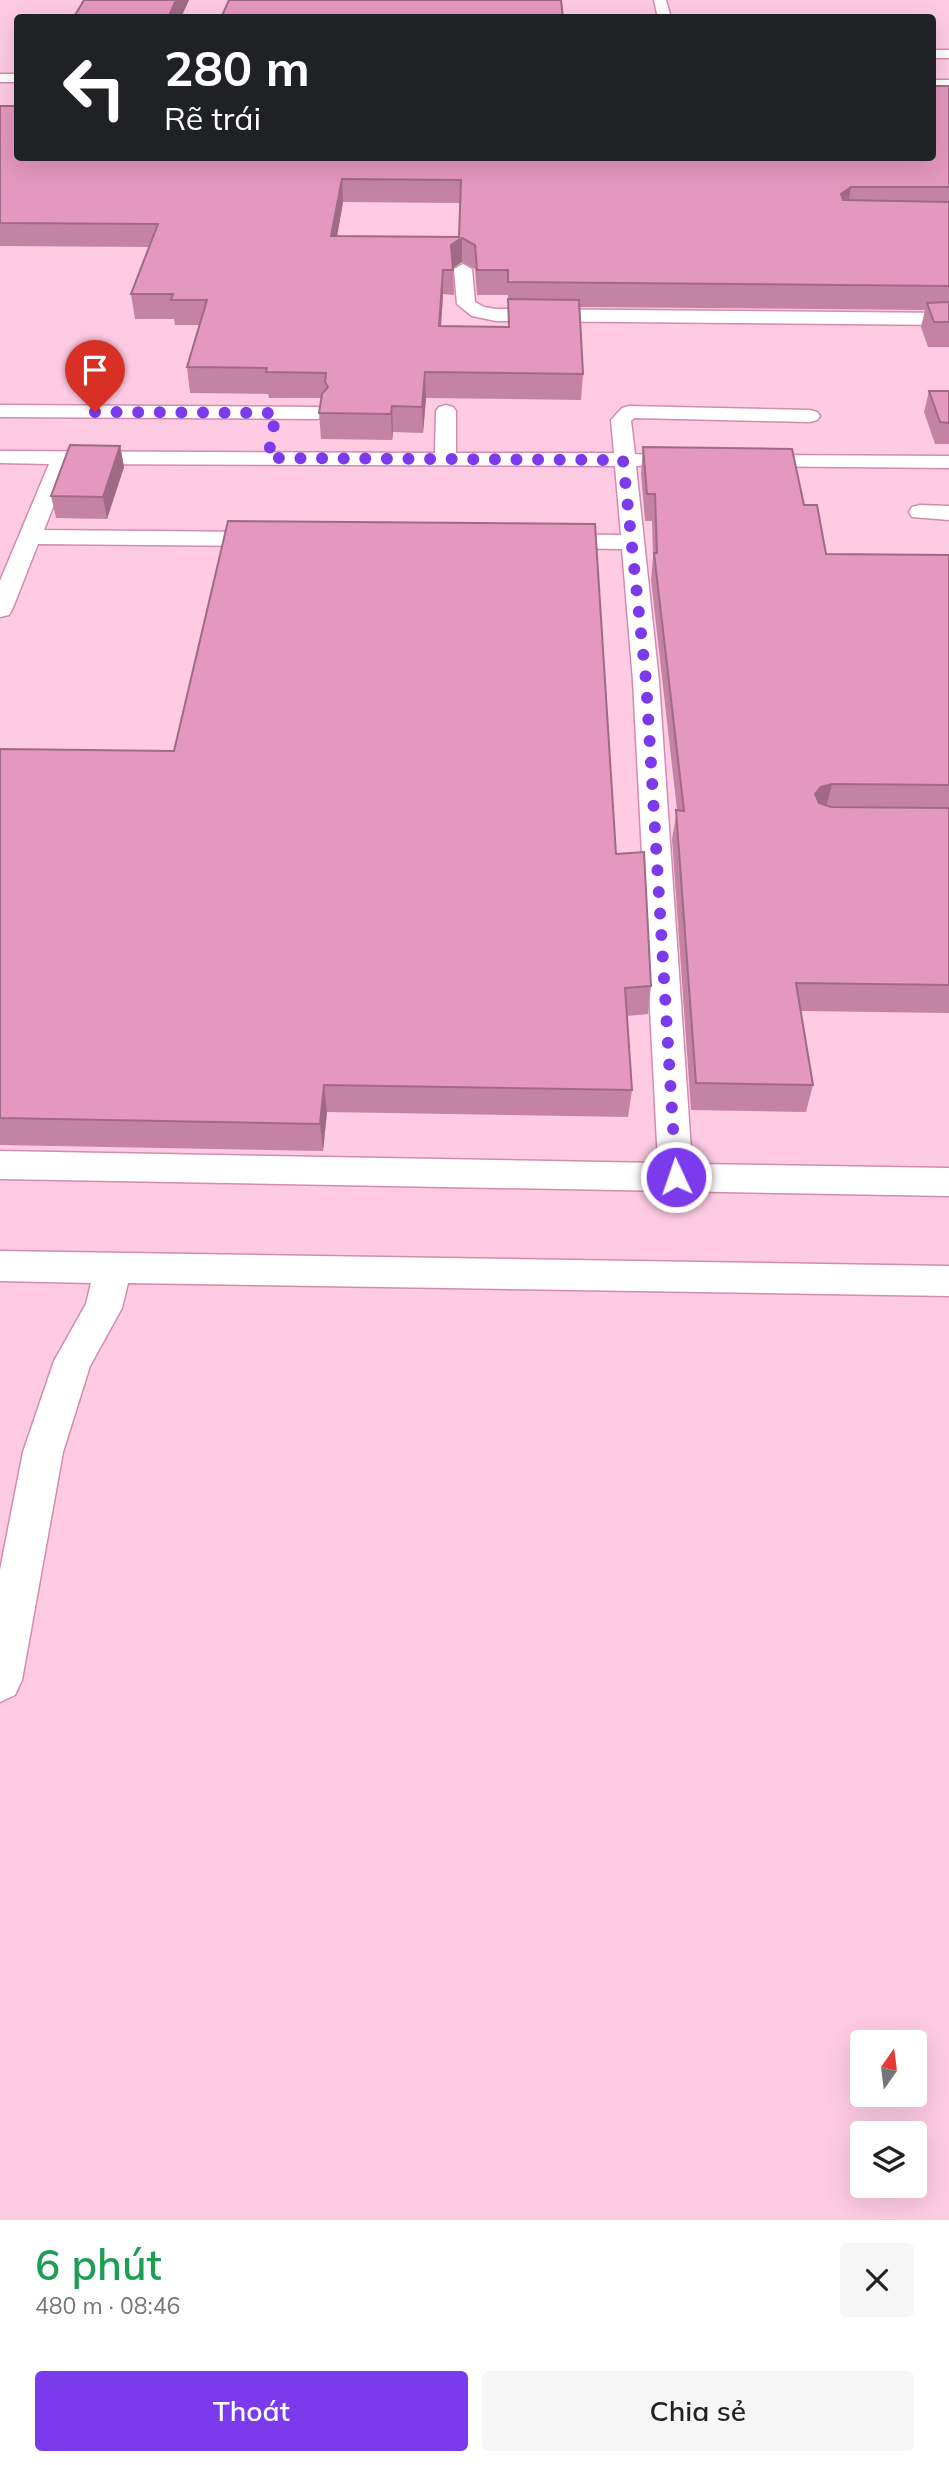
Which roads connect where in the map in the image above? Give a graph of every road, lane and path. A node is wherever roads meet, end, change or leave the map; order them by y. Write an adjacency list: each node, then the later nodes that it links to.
1 (463, 269): 2 (street)
2 (949, 319)
3 (0, 411): 5 (street)
4 (446, 411): 11 (street)
5 (276, 413): 6 (street); 10 (street)
6 (317, 413)
7 (810, 416): 12 (street)
8 (0, 457): 9 (street)
9 (62, 457): 10 (street); 18 (street)
10 (268, 458): 11 (street)
11 (445, 459): 12 (street)
12 (623, 460): 13 (street); 21 (street)
13 (664, 460)
14 (732, 461): 15 (street)
15 (949, 462)
16 (919, 512): 17 (street)
17 (949, 513)
18 (29, 537): 19 (street); 22 (street)
19 (291, 539)
20 (524, 541): 21 (street)
21 (632, 542): 24 (street)
22 (0, 610)
23 (0, 1165): 24 (street)
24 (676, 1177): 25 (street)
25 (949, 1182)
26 (0, 1266): 27 (street)
27 (113, 1268): 28 (street); 29 (street)
28 (949, 1281)
29 (0, 1681)

